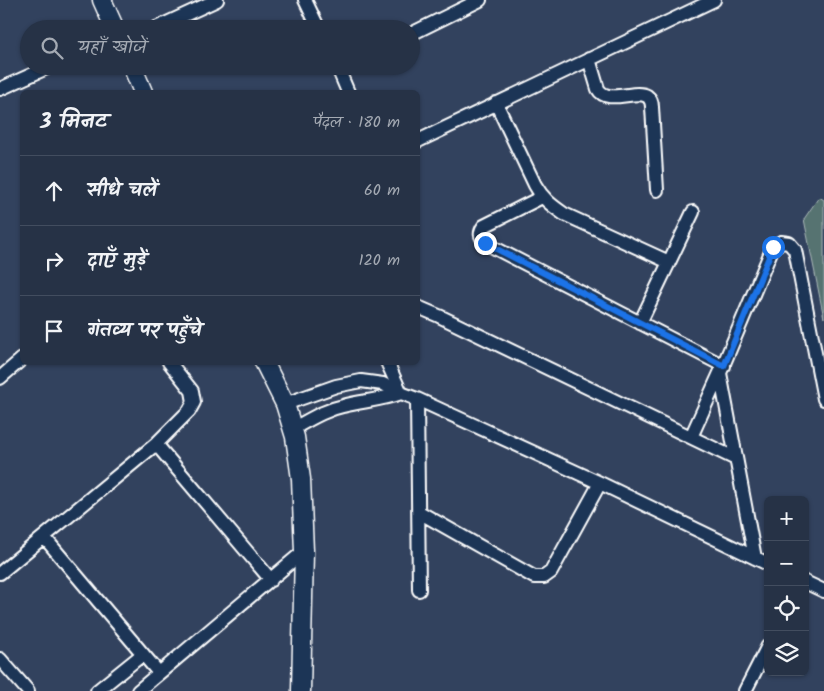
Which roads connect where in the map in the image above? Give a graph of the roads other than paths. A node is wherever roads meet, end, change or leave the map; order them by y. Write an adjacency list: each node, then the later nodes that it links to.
1 (102, 0): 6 (street)
2 (217, 0): 7 (street)
3 (305, 0): 8 (street)
4 (480, 0): 9 (street)
5 (714, 0): 10 (street)
6 (111, 20)
7 (174, 20)
8 (315, 20)
9 (420, 30)
10 (589, 59): 17 (street); 19 (street)
11 (31, 75): 14 (street)
12 (136, 75): 15 (street)
13 (343, 75): 16 (street)
14 (0, 89)
15 (142, 90)
16 (347, 90)
17 (496, 104): 18 (street); 20 (street)
18 (420, 140)
19 (657, 190)
20 (542, 197): 22 (street); 24 (street)
21 (693, 212): 22 (street)
22 (669, 262): 24 (street)
23 (420, 308): 38 (street)
24 (640, 323): 29 (street)
25 (20, 361): 30 (street)
26 (171, 365): 39 (street)
27 (266, 365): 35 (street)
28 (388, 365): 31 (street)
29 (722, 369): 34 (street); 38 (street); 40 (street)
30 (0, 378)
31 (401, 393): 32 (street); 33 (street); 36 (street)
32 (313, 394): 35 (street); 36 (street)
33 (417, 399): 41 (street); 42 (street)
34 (824, 400)
35 (285, 404): 37 (street)
36 (318, 414): 37 (street)
37 (292, 429): 44 (street)
38 (691, 437): 40 (street)
39 (156, 444): 43 (street); 48 (street)
40 (736, 459): 45 (street)
41 (600, 483): 42 (street); 45 (street)
42 (419, 512): 50 (street)
43 (44, 537): 47 (street); 52 (street)
44 (304, 551): 48 (street); 59 (street)
45 (754, 558): 46 (street)
46 (764, 562)
47 (0, 573)
48 (271, 580): 55 (street)
49 (809, 584): 51 (street)
50 (419, 590)
51 (824, 591)
52 (143, 654): 55 (street); 57 (street)
53 (764, 654): 60 (street)
54 (0, 660): 56 (street)
55 (159, 673): 58 (street)
56 (28, 691)
57 (97, 691)
58 (138, 691)
59 (301, 691)
60 (745, 691)

